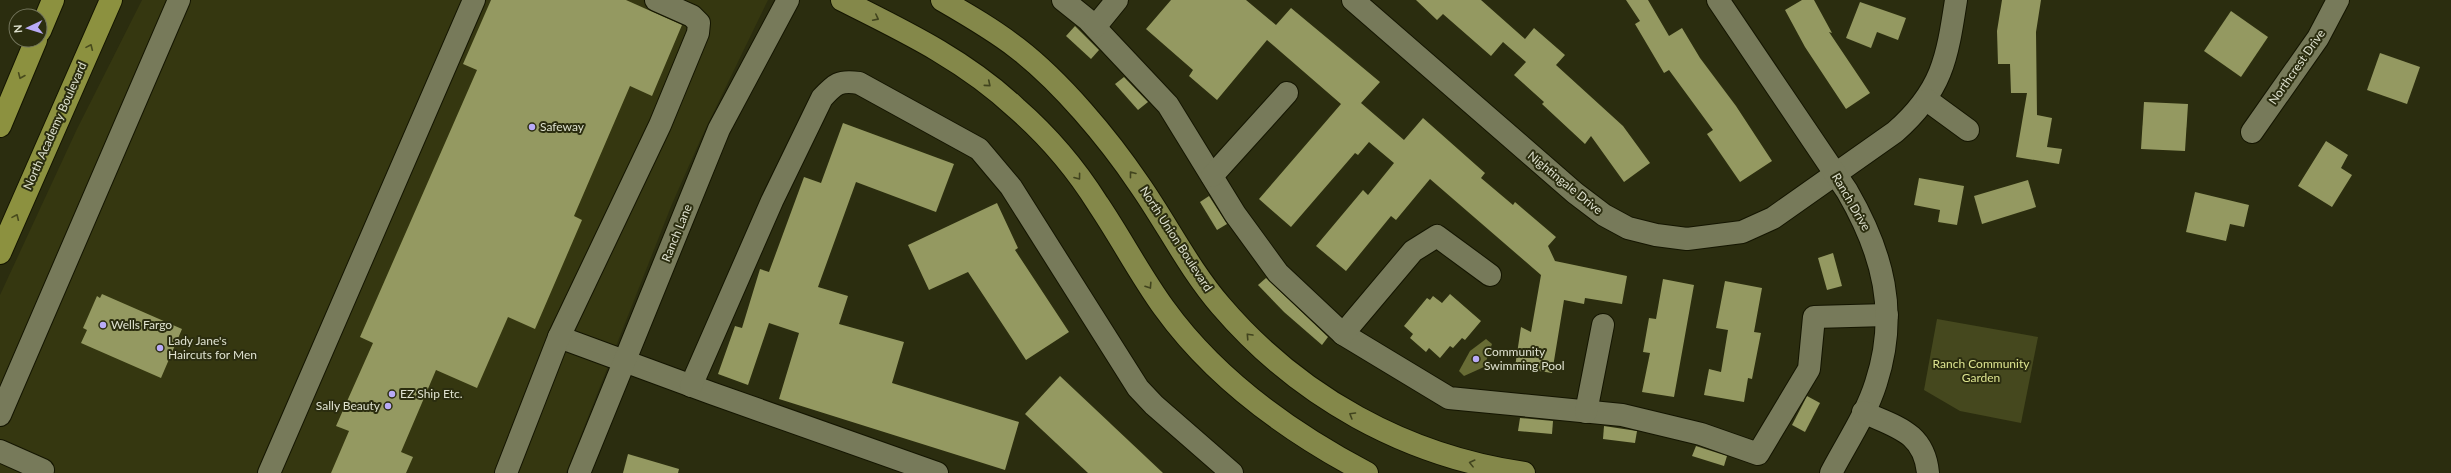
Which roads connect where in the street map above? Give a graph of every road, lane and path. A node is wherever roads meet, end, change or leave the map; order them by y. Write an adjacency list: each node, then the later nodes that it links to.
1 (53, 0): 15 (highway)
2 (111, 0): 25 (highway, North Academy Boulevard, one-way to 2)
3 (179, 0): 35 (street)
4 (474, 0): 38 (street)
5 (656, 0): 30 (street)
6 (788, 0): 31 (street, Ranch Lane)
7 (842, 0): 43 (main road, one-way to 43)
8 (942, 0): 44 (main road, North Union Boulevard, one-way to 8)
9 (1063, 0): 16 (street)
10 (1117, 0): 16 (street)
11 (1353, 0): 23 (street, Nightingale Drive)
12 (1718, 0): 23 (street, Ranch Drive)
13 (1956, 0): 19 (street, Nightingale Drive)
14 (2338, 0): 22 (street, Northcrest Drive)
15 (48, 12)
16 (1095, 27): 24 (street)
17 (33, 48): 20 (highway, one-way to 20)
18 (1287, 92): 24 (street)
19 (1927, 100): 21 (street); 23 (street, Nightingale Drive)
20 (0, 126)
21 (1968, 130)
22 (2252, 132)
23 (1836, 174): 27 (street, Ranch Drive)
24 (1212, 176): 29 (street)
25 (0, 253)
26 (1490, 275): 29 (street)
27 (1887, 315): 33 (street); 34 (street, Ranch Drive)
28 (1603, 325): 33 (street)
29 (1343, 334): 33 (street)
30 (559, 337): 31 (street); 39 (street)
31 (624, 361): 32 (street); 40 (street, Ranch Lane)
32 (691, 386): 41 (street); 42 (street)
33 (1586, 412)
34 (1864, 412): 45 (street, Ranch Drive); 46 (street)
35 (0, 415)
36 (0, 451): 37 (street)
37 (41, 473)
38 (269, 473)
39 (506, 473)
40 (579, 473)
41 (937, 473)
42 (1232, 473)
43 (1367, 473)
44 (1524, 473)
45 (1830, 473)
46 (1928, 473)

